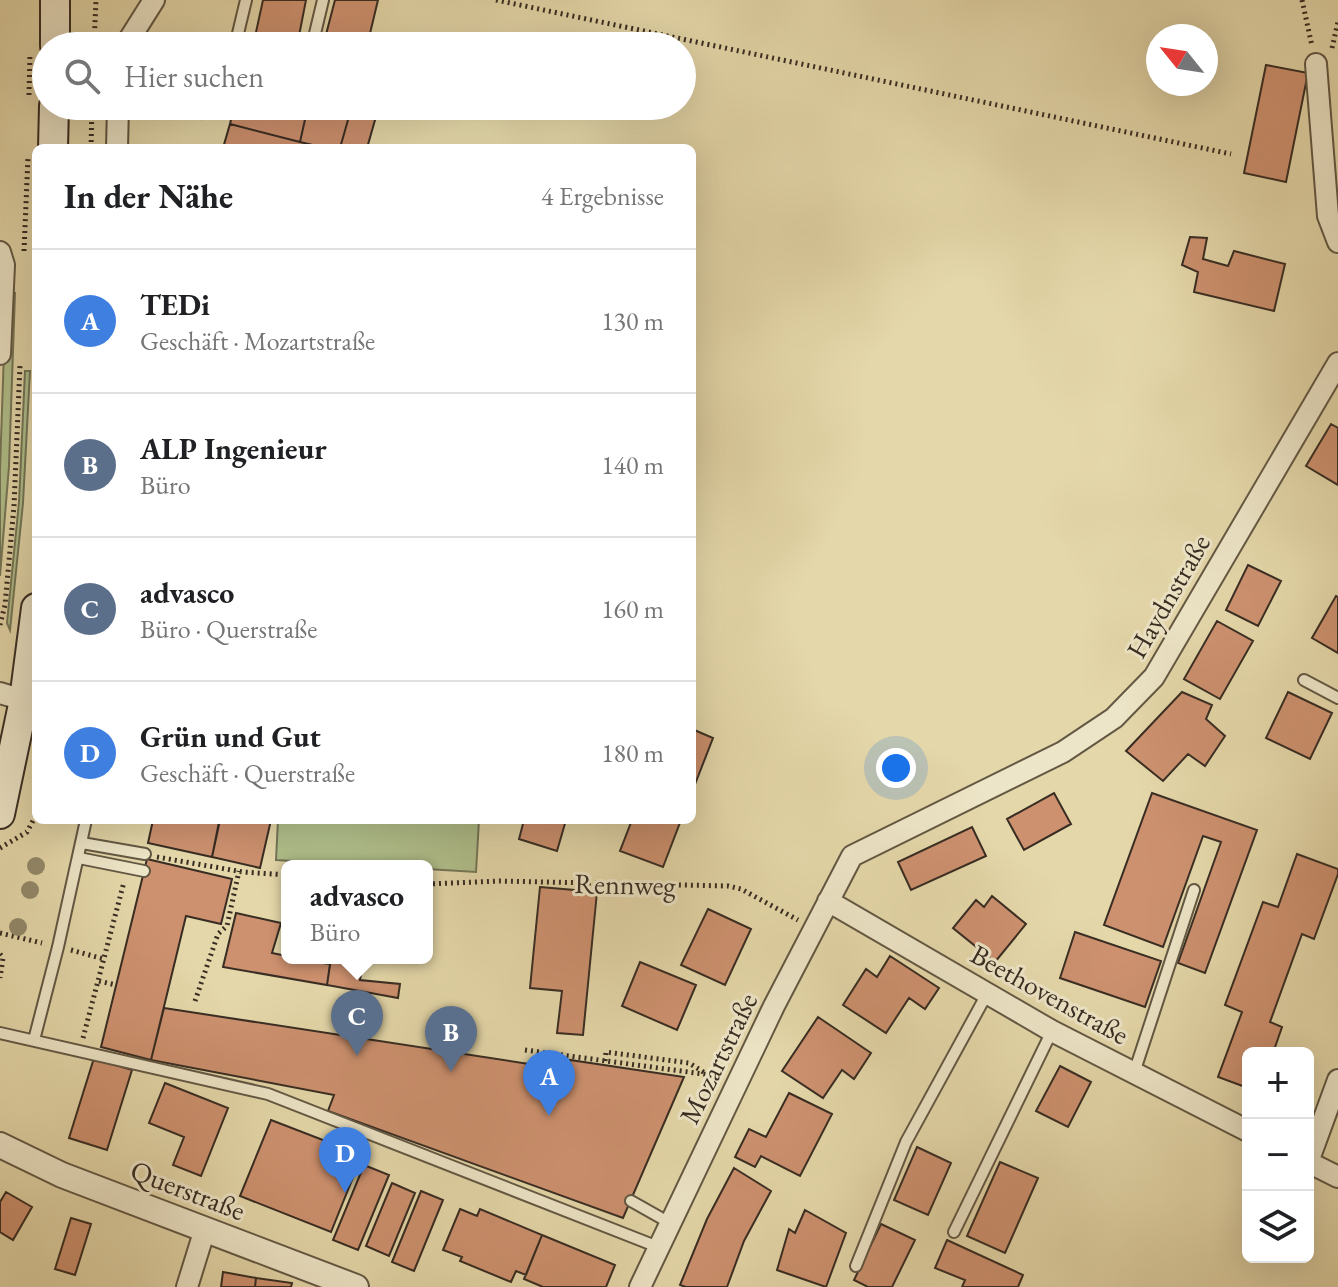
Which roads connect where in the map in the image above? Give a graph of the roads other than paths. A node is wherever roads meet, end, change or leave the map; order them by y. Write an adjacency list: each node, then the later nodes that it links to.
1 (55, 0): 5 (main road)
2 (154, 0): 6 (street)
3 (246, 0): 7 (lane)
4 (323, 0): 8 (lane)
5 (55, 32)
6 (134, 32)
7 (238, 32)
8 (315, 32)
9 (1316, 64): 14 (street)
10 (54, 120): 12 (main road)
11 (118, 120): 13 (street)
12 (53, 144)
13 (117, 144)
14 (1333, 219): 15 (street)
15 (1338, 242)
16 (0, 252): 17 (street)
17 (0, 354)
18 (1338, 363): 27 (street, Haydnstraße)
19 (32, 631): 22 (main road)
20 (1304, 680): 21 (lane)
21 (1338, 698)
22 (20, 699): 23 (main road)
23 (0, 814)
24 (85, 824): 25 (lane)
25 (82, 843): 26 (lane); 28 (lane)
26 (145, 854)
27 (852, 856): 31 (street, Mozartstraße)
28 (79, 858): 29 (lane); 35 (lane)
29 (144, 871)
30 (1194, 890): 36 (lane)
31 (828, 901): 32 (street, Beethovenstraße); 44 (street, Mozartstraße)
32 (988, 992): 33 (street, Beethovenstraße); 48 (lane)
33 (1052, 1031): 36 (street, Beethovenstraße); 46 (lane)
34 (0, 1033): 35 (lane)
35 (34, 1040): 47 (lane)
36 (1134, 1073): 38 (street, Beethovenstraße)
37 (1338, 1080): 40 (street)
38 (1242, 1128)
39 (0, 1145): 45 (street, Querstraße)
40 (1314, 1146)
41 (1314, 1165): 42 (street)
42 (1338, 1177)
43 (631, 1201): 44 (lane)
44 (670, 1223): 47 (street, Mozartstraße)
45 (205, 1229): 49 (street); 50 (street, Querstraße)
46 (954, 1232)
47 (658, 1247): 51 (street, Mozartstraße)
48 (856, 1266)
49 (187, 1287)
50 (356, 1287)
51 (640, 1287)

